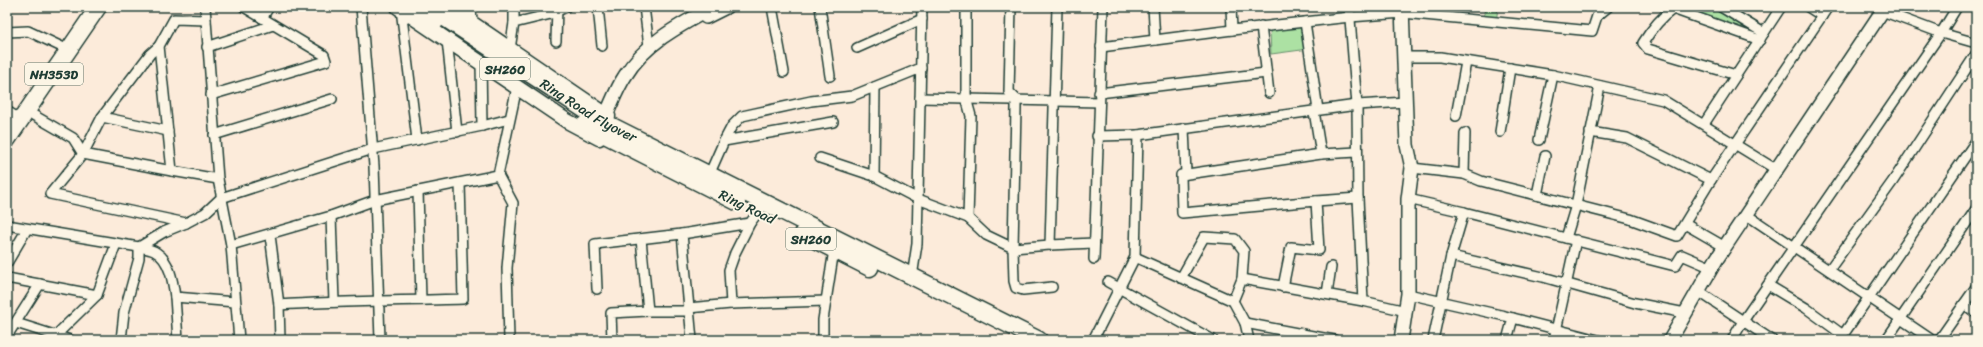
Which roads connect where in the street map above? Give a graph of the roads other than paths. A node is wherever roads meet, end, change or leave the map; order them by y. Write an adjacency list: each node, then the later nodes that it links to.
1 (90, 7): 60 (highway, NH353D)
2 (98, 7): 91 (highway, NH353D)
3 (205, 7): 41 (street)
4 (244, 7): 39 (street)
5 (269, 7): 39 (street)
6 (362, 7): 114 (street)
7 (428, 7): 113 (highway, Ring Road Flyover / SH260)
8 (448, 7): 43 (main road)
9 (471, 7): 43 (street)
10 (514, 7): 44 (street)
11 (566, 7): 33 (street)
12 (598, 7): 57 (street)
13 (644, 7): 63 (street)
14 (713, 7): 36 (street)
15 (726, 7): 49 (street)
16 (772, 7): 70 (street)
17 (820, 7): 73 (street)
18 (922, 7): 40 (street)
19 (966, 7): 82 (street)
20 (1012, 7): 83 (street)
21 (1057, 7): 85 (street)
22 (1103, 7): 59 (street)
23 (1153, 7): 53 (street)
24 (1230, 7): 47 (street)
25 (1349, 7): 38 (street)
26 (1608, 7): 35 (street)
27 (1721, 7): 51 (street)
28 (1781, 7): 51 (street)
29 (1808, 7): 37 (street)
30 (1828, 7): 37 (street)
31 (1956, 7): 50 (street)
32 (404, 8): 52 (main road); 105 (highway, Ring Road Flyover / SH260); 108 (street)
33 (557, 9): 44 (street); 54 (street)
34 (1883, 9): 50 (street); 121 (street)
35 (1403, 10): 38 (street); 65 (street)
36 (700, 11): 49 (street)
37 (1822, 16): 112 (street)
38 (1350, 17): 42 (street); 87 (street)
39 (262, 18): 45 (street)
40 (922, 19): 61 (street); 68 (street)
41 (206, 20): 56 (street); 58 (street)
42 (1305, 22): 46 (street); 88 (street)
43 (472, 23): 62 (main road)
44 (514, 23): 62 (street)
45 (273, 25): 58 (street); 79 (street)
46 (1261, 26): 47 (street); 71 (street)
47 (1232, 30): 53 (street)
48 (7, 32): 60 (street)
49 (674, 33): 63 (street)
50 (1941, 33): 55 (street); 162 (street)
51 (1762, 36): 74 (street); 74 (street)
52 (447, 40): 67 (main road); 99 (street)
53 (1155, 40): 59 (street)
54 (556, 41)
55 (1976, 43)
56 (159, 46): 92 (street); 98 (street)
57 (602, 46)
58 (207, 47): 79 (street)
59 (1101, 47): 80 (street)
60 (64, 48): 91 (highway, NH353D)
61 (857, 48)
62 (510, 49): 89 (main road)
63 (651, 50): 89 (street)
64 (1976, 54): 170 (street)
65 (1404, 57): 66 (street); 86 (street)
66 (1466, 62): 69 (street); 90 (street)
67 (481, 63): 76 (main road); 96 (street)
68 (921, 68): 77 (street); 81 (street)
69 (1510, 68): 72 (street); 100 (street)
70 (784, 72)
71 (1266, 73): 78 (street); 80 (street)
72 (1553, 75): 75 (street); 109 (street)
73 (830, 76)
74 (1736, 76): 95 (street)
75 (1600, 86): 95 (street); 101 (street)
76 (517, 87): 93 (street); 105 (main road)
77 (875, 87): 111 (street); 127 (street)
78 (1269, 93)
79 (211, 94): 103 (street)
80 (1099, 97): 85 (street); 106 (street)
81 (920, 98): 82 (street); 135 (street)
82 (966, 98): 83 (street); 145 (street)
83 (1016, 99): 85 (street); 161 (street)
84 (332, 100): 103 (street)
85 (1054, 100): 158 (street)
86 (1406, 102): 87 (street); 120 (street)
87 (1357, 105): 88 (street); 115 (street)
88 (1316, 110): 97 (street); 117 (street)
89 (606, 115): 113 (main road)
90 (1456, 116)
91 (14, 117): 107 (highway, NH353D); 116 (street)
92 (102, 117): 98 (street); 116 (street)
93 (509, 119): 96 (street); 125 (street)
94 (833, 122): 111 (street)
95 (1704, 124): 112 (street)
96 (482, 126): 99 (street)
97 (1184, 128): 104 (street); 123 (street)
98 (168, 131): 122 (street)
99 (457, 132): 108 (street)
100 (1500, 132)
101 (1590, 132): 129 (street); 139 (street)
102 (1465, 133): 124 (street)
103 (214, 135): 128 (street)
104 (1138, 135): 106 (street); 164 (street)
105 (607, 136): 142 (highway, Ring Road / SH260)
106 (1097, 136): 155 (street)
107 (7, 140)
108 (417, 140): 114 (street)
109 (1539, 140)
110 (1976, 141): 189 (street)
111 (724, 142): 126 (street)
112 (1736, 143): 121 (street); 129 (street)
113 (650, 146): 126 (highway, Ring Road / SH260)
114 (373, 149): 133 (street); 137 (street)
115 (1357, 152): 117 (street); 134 (street)
116 (83, 154): 122 (street); 146 (street)
117 (1321, 154): 123 (street)
118 (1545, 156): 132 (street)
119 (820, 158): 127 (street)
120 (1412, 168): 124 (street); 136 (street)
121 (1777, 170): 143 (street)
122 (172, 171): 128 (street)
123 (1186, 174): 138 (street)
124 (1464, 174): 132 (street)
125 (498, 175): 130 (street); 221 (street)
126 (709, 175): 142 (highway, Ring Road / SH260)
127 (874, 176): 135 (street)
128 (218, 179): 133 (street)
129 (1711, 180): 147 (street)
130 (460, 183): 131 (street); 190 (street)
131 (418, 191): 137 (street); 190 (street)
132 (1537, 195): 139 (street)
133 (221, 198): 146 (street); 157 (street)
134 (1358, 198): 138 (street); 193 (street)
135 (918, 199): 145 (street); 171 (street)
136 (1408, 199): 141 (street); 186 (street)
137 (375, 200): 144 (street); 196 (street)
138 (1316, 201): 180 (street)
139 (1576, 205): 147 (street); 152 (street)
140 (1976, 209): 207 (street)
141 (1464, 212): 152 (street); 165 (street)
142 (758, 213): 150 (street); 163 (highway, Ring Road / SH260); 171 (highway, Ring Road / SH260); 198 (street)
143 (1747, 215): 160 (street); 162 (street)
144 (331, 216): 151 (street); 195 (street)
145 (968, 218): 161 (street)
146 (186, 222): 159 (street)
147 (1685, 224): 160 (street)
148 (7, 225): 149 (street)
149 (27, 229): 156 (street); 167 (street)
150 (682, 234): 153 (street); 201 (street)
151 (270, 235): 157 (street); 200 (street)
152 (1566, 238): 154 (street)
153 (641, 239): 183 (street); 202 (street)
154 (1576, 240): 169 (street); 176 (street)
155 (1094, 243): 158 (street); 166 (street)
156 (116, 244): 159 (street); 187 (street)
157 (231, 245): 194 (street)
158 (1050, 245): 161 (street)
159 (139, 247): 188 (street); 216 (street)
160 (1725, 247): 169 (street)
161 (1013, 248): 179 (street)
162 (1794, 248): 170 (street); 178 (street)
163 (834, 250): 191 (street); 225 (highway, Ring Road / SH260)
164 (1134, 256): 173 (street); 182 (street)
165 (1451, 256): 176 (street); 197 (street)
166 (1094, 259)
167 (7, 263)
168 (1331, 267): 185 (street)
169 (1712, 268): 184 (street)
170 (1829, 270): 189 (street)
171 (912, 277): 226 (highway, Ring Road / SH260)
172 (7, 278): 177 (street)
173 (1181, 278): 174 (street); 192 (street)
174 (1242, 279): 180 (street); 192 (street)
175 (1108, 282): 182 (street)
176 (1565, 283): 204 (street); 211 (street)
177 (40, 284): 187 (street); 209 (street)
178 (1768, 285): 208 (street); 214 (street)
179 (1052, 287)
180 (1283, 287): 185 (street)
181 (1976, 287): 199 (street)
182 (1119, 289): 227 (street); 228 (street)
183 (597, 290)
184 (1698, 291): 204 (street); 208 (street)
185 (1327, 294): 193 (street)
186 (1408, 294): 197 (street); 203 (street)
187 (97, 295): 213 (street)
188 (175, 297): 194 (street); 217 (street)
189 (1868, 297): 207 (street); 214 (street)
190 (421, 300): 196 (street)
191 (826, 301): 198 (street); 224 (street)
192 (1233, 301): 210 (street)
193 (1363, 301): 203 (street)
194 (235, 302): 218 (street)
195 (334, 302): 196 (street); 200 (street)
196 (379, 302): 220 (street)
197 (1441, 302): 206 (street); 232 (street)
198 (731, 304): 201 (street)
199 (1964, 304): 205 (street); 241 (street)
200 (279, 305): 219 (street)
201 (688, 310): 202 (street); 223 (street)
202 (648, 311): 222 (street)
203 (1406, 311): 231 (street)
204 (1685, 313): 236 (street)
205 (1976, 313)
206 (1513, 318): 211 (street); 233 (street)
207 (1900, 319): 239 (street); 240 (street)
208 (1743, 321): 237 (street); 238 (street)
209 (16, 323): 212 (street); 213 (street)
210 (1245, 323): 229 (street); 230 (street)
211 (1557, 330): 234 (street); 235 (street)
212 (7, 336)
213 (53, 338): 215 (street)
214 (1841, 338)
215 (70, 340)
216 (121, 340)
217 (178, 340)
218 (239, 340)
219 (280, 340)
220 (380, 340)
221 (509, 340)
222 (612, 340)
223 (692, 340)
224 (823, 340)
225 (1017, 340)
226 (1039, 340)
227 (1093, 340)
228 (1213, 340)
229 (1249, 340)
230 (1334, 340)
231 (1401, 340)
232 (1433, 340)
233 (1507, 340)
234 (1554, 340)
235 (1598, 340)
236 (1670, 340)
237 (1732, 340)
238 (1772, 340)
239 (1886, 340)
240 (1932, 340)
241 (1939, 340)

